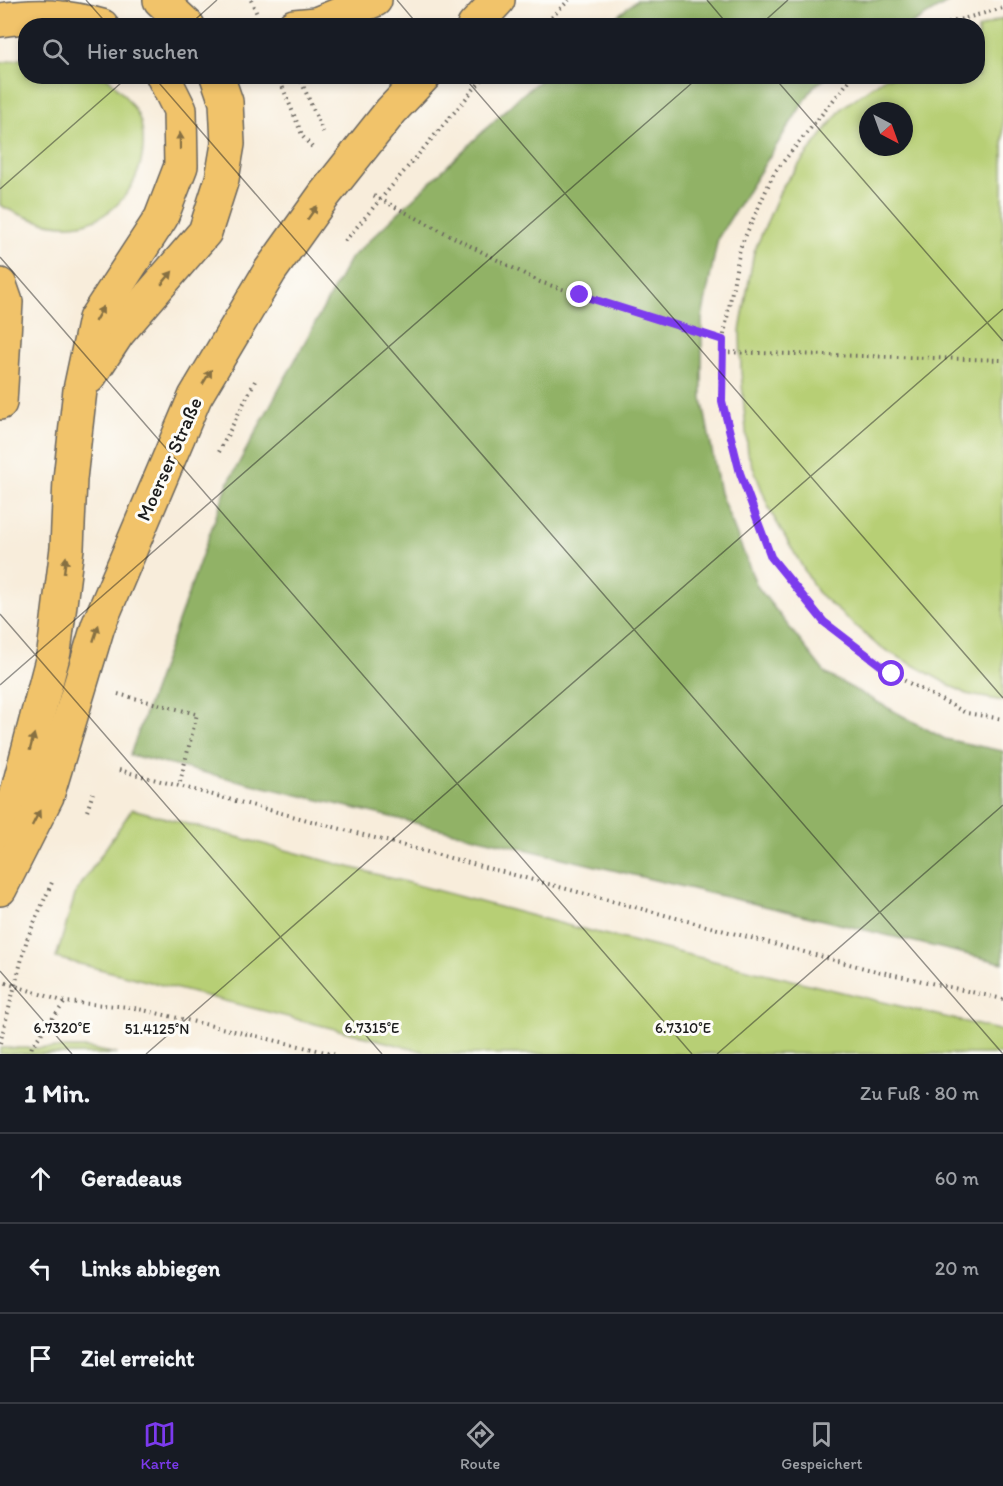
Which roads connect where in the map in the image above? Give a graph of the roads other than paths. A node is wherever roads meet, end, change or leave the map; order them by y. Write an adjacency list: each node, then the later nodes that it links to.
1 (160, 0): 5 (main road)
2 (375, 0): 6 (main road)
3 (498, 0): 7 (main road)
4 (72, 18): 8 (main road)
5 (179, 18)
6 (331, 18)
7 (481, 18)
8 (0, 20)
9 (168, 84): 13 (main road, one-way to 9)
10 (220, 84): 13 (main road, one-way to 10)
11 (416, 84): 16 (main road, Moerser Straße, one-way to 11)
12 (0, 285): 14 (main road)
13 (80, 390): 15 (main road, one-way to 13)
14 (0, 403)
15 (0, 859)
16 (0, 889)

